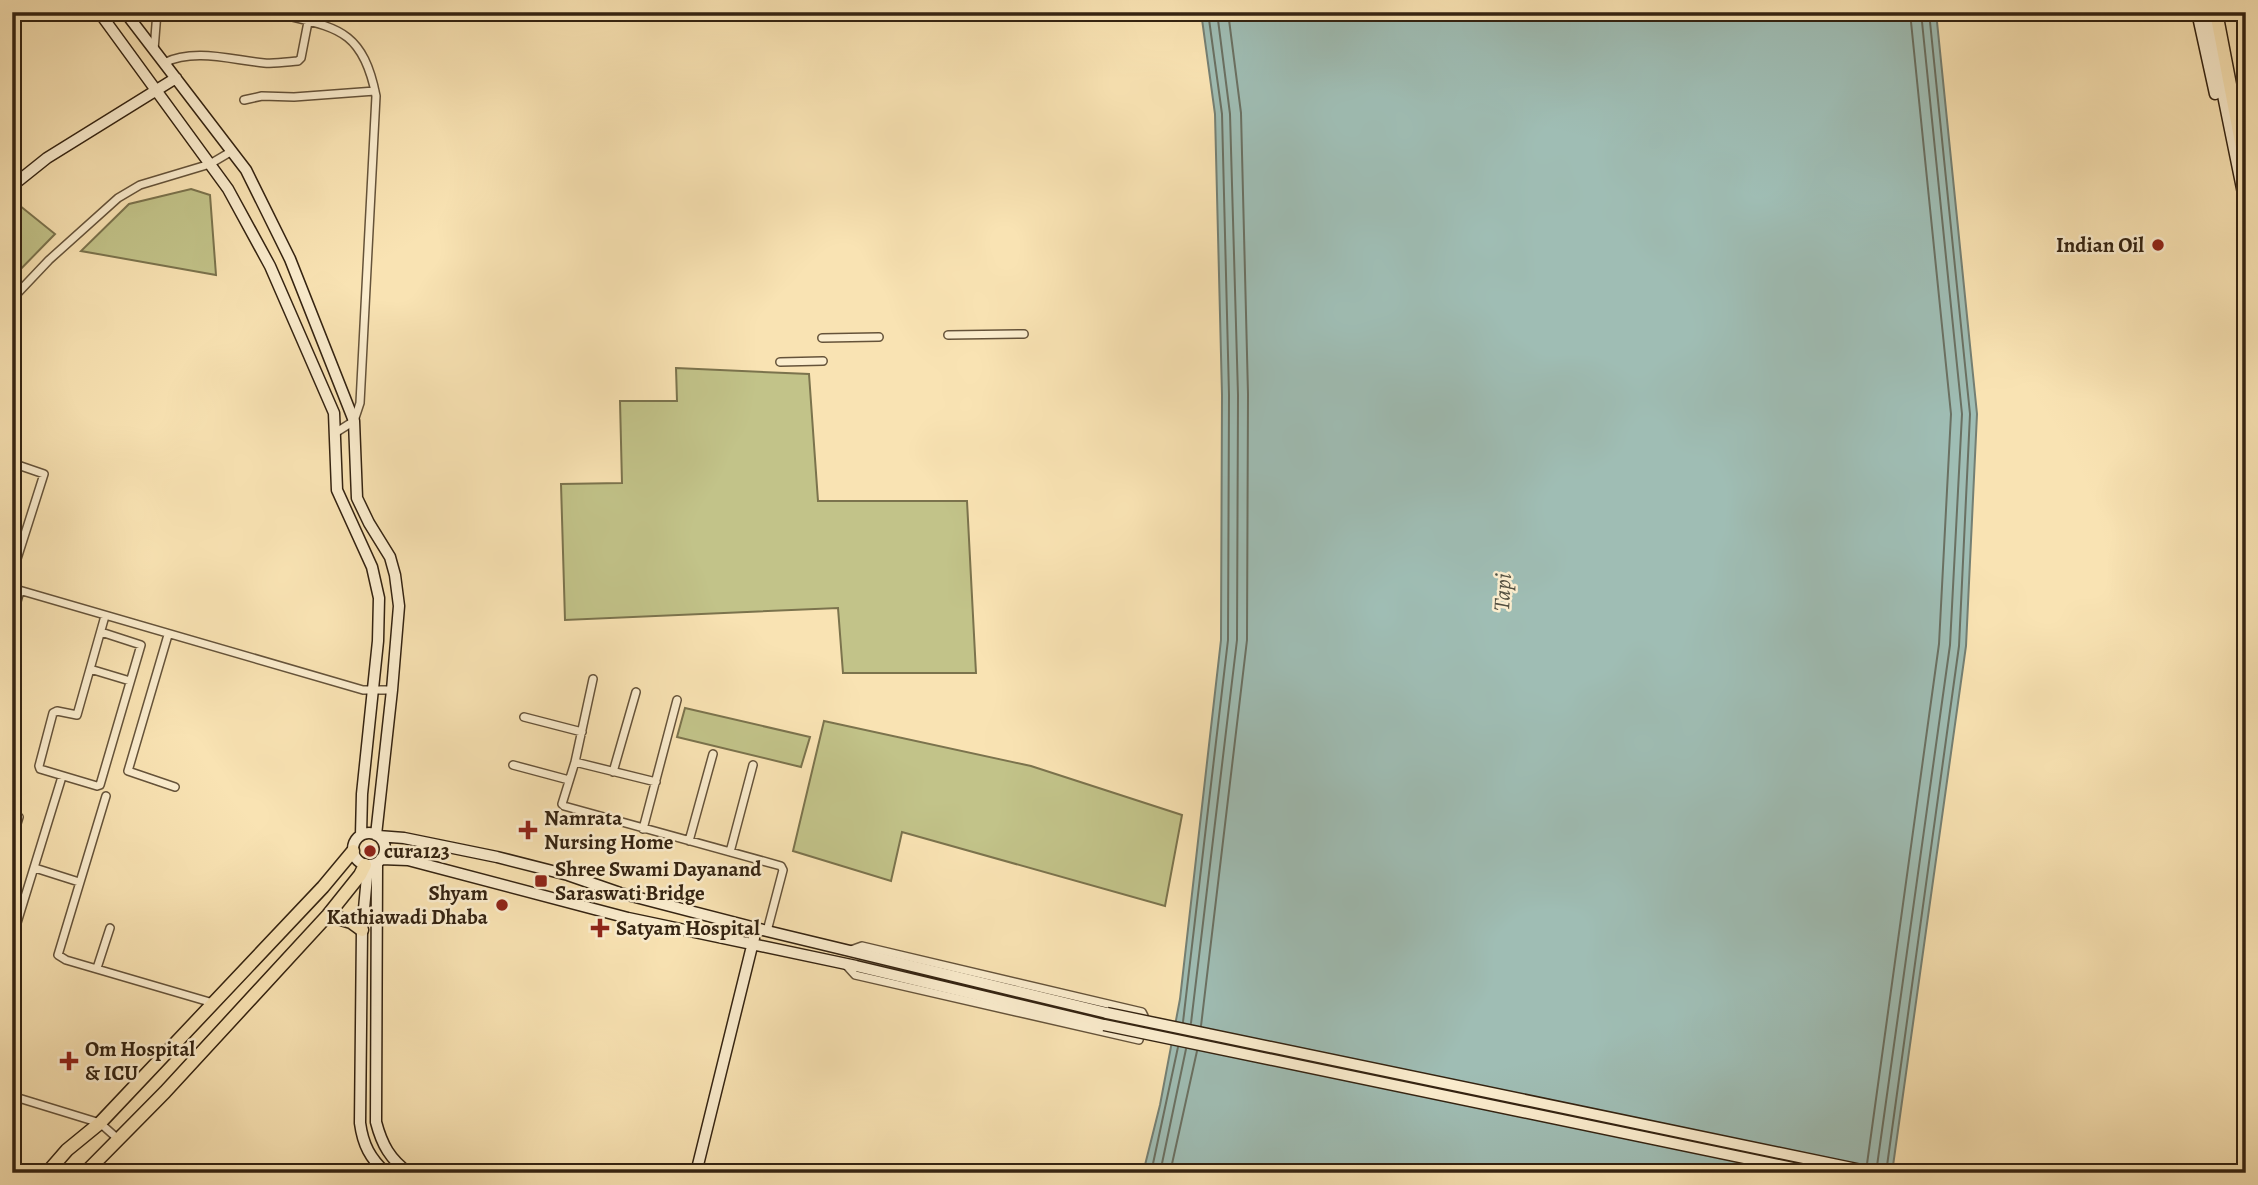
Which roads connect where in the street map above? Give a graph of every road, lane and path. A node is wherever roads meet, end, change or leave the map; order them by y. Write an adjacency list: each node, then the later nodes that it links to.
1 (99, 12): 13 (main road)
2 (125, 12): 10 (main road)
3 (157, 12): 10 (street)
4 (272, 12): 9 (street)
5 (2197, 12): 19 (main road)
6 (2206, 12): 19 (main road)
7 (2216, 12): 19 (main road)
8 (2224, 12): 16 (main road)
9 (308, 22): 11 (street); 14 (street)
10 (154, 50): 11 (main road)
11 (164, 63): 12 (main road)
12 (176, 78): 13 (main road); 17 (main road)
13 (156, 91): 18 (main road); 20 (main road)
14 (375, 91): 15 (street); 29 (street)
15 (244, 100)
16 (2246, 125)
17 (232, 151): 18 (street); 29 (main road)
18 (210, 164): 22 (street); 30 (main road)
19 (2241, 167): 21 (main road)
20 (12, 186)
21 (2246, 208)
22 (12, 299)
23 (1024, 334): 24 (street)
24 (948, 335)
25 (879, 337): 26 (street)
26 (822, 338)
27 (823, 361): 28 (street)
28 (780, 362)
29 (354, 421): 30 (street); 41 (main road)
30 (335, 433): 42 (main road)
31 (12, 463): 32 (street)
32 (12, 563)
33 (16, 590): 34 (street); 35 (street)
34 (105, 616): 36 (street); 37 (street)
35 (12, 619)
36 (101, 632): 38 (street); 40 (street)
37 (168, 635): 42 (street); 55 (street)
38 (90, 669): 40 (street); 40 (street)
39 (593, 679): 46 (street)
40 (130, 681)
41 (392, 690): 42 (street); 60 (main road)
42 (371, 692): 59 (main road)
43 (636, 692): 51 (street)
44 (677, 700): 54 (street)
45 (524, 717): 46 (street)
46 (582, 732): 48 (street)
47 (713, 754): 62 (street)
48 (575, 762): 51 (street); 53 (street)
49 (513, 765): 53 (street)
50 (753, 765): 64 (street)
51 (613, 772): 54 (street)
52 (61, 780): 66 (street)
53 (569, 780): 58 (street)
54 (656, 782): 58 (street)
55 (175, 787)
56 (106, 796): 67 (street)
57 (19, 817): 61 (street)
58 (643, 829): 62 (street)
59 (361, 835): 60 (main road); 63 (main road)
60 (377, 835): 65 (main road); 71 (main road)
61 (12, 840)
62 (689, 841): 64 (street)
63 (353, 851): 65 (main road); 79 (main road)
64 (730, 852): 71 (street)
65 (373, 863): 68 (main road); 70 (main road); 73 (main road); 78 (main road)
66 (35, 868): 67 (street); 72 (street)
67 (79, 882): 76 (street)
68 (328, 915): 70 (main road); 82 (main road)
69 (110, 928): 76 (street)
70 (362, 930): 77 (main road)
71 (762, 930): 73 (main road); 74 (main road)
72 (12, 939)
73 (753, 944): 75 (main road); 87 (main road)
74 (848, 951): 75 (street); 89 (main road, bridge)
75 (844, 964): 88 (main road, bridge)
76 (97, 968): 79 (street)
77 (362, 989): 78 (main road); 85 (main road)
78 (376, 989): 86 (main road)
79 (213, 1003): 81 (main road)
80 (12, 1096): 81 (street)
81 (100, 1123): 82 (street); 83 (main road)
82 (118, 1139): 84 (main road)
83 (47, 1173)
84 (85, 1173)
85 (386, 1173)
86 (409, 1173)
87 (696, 1173)
88 (1817, 1173)
89 (1876, 1173)

